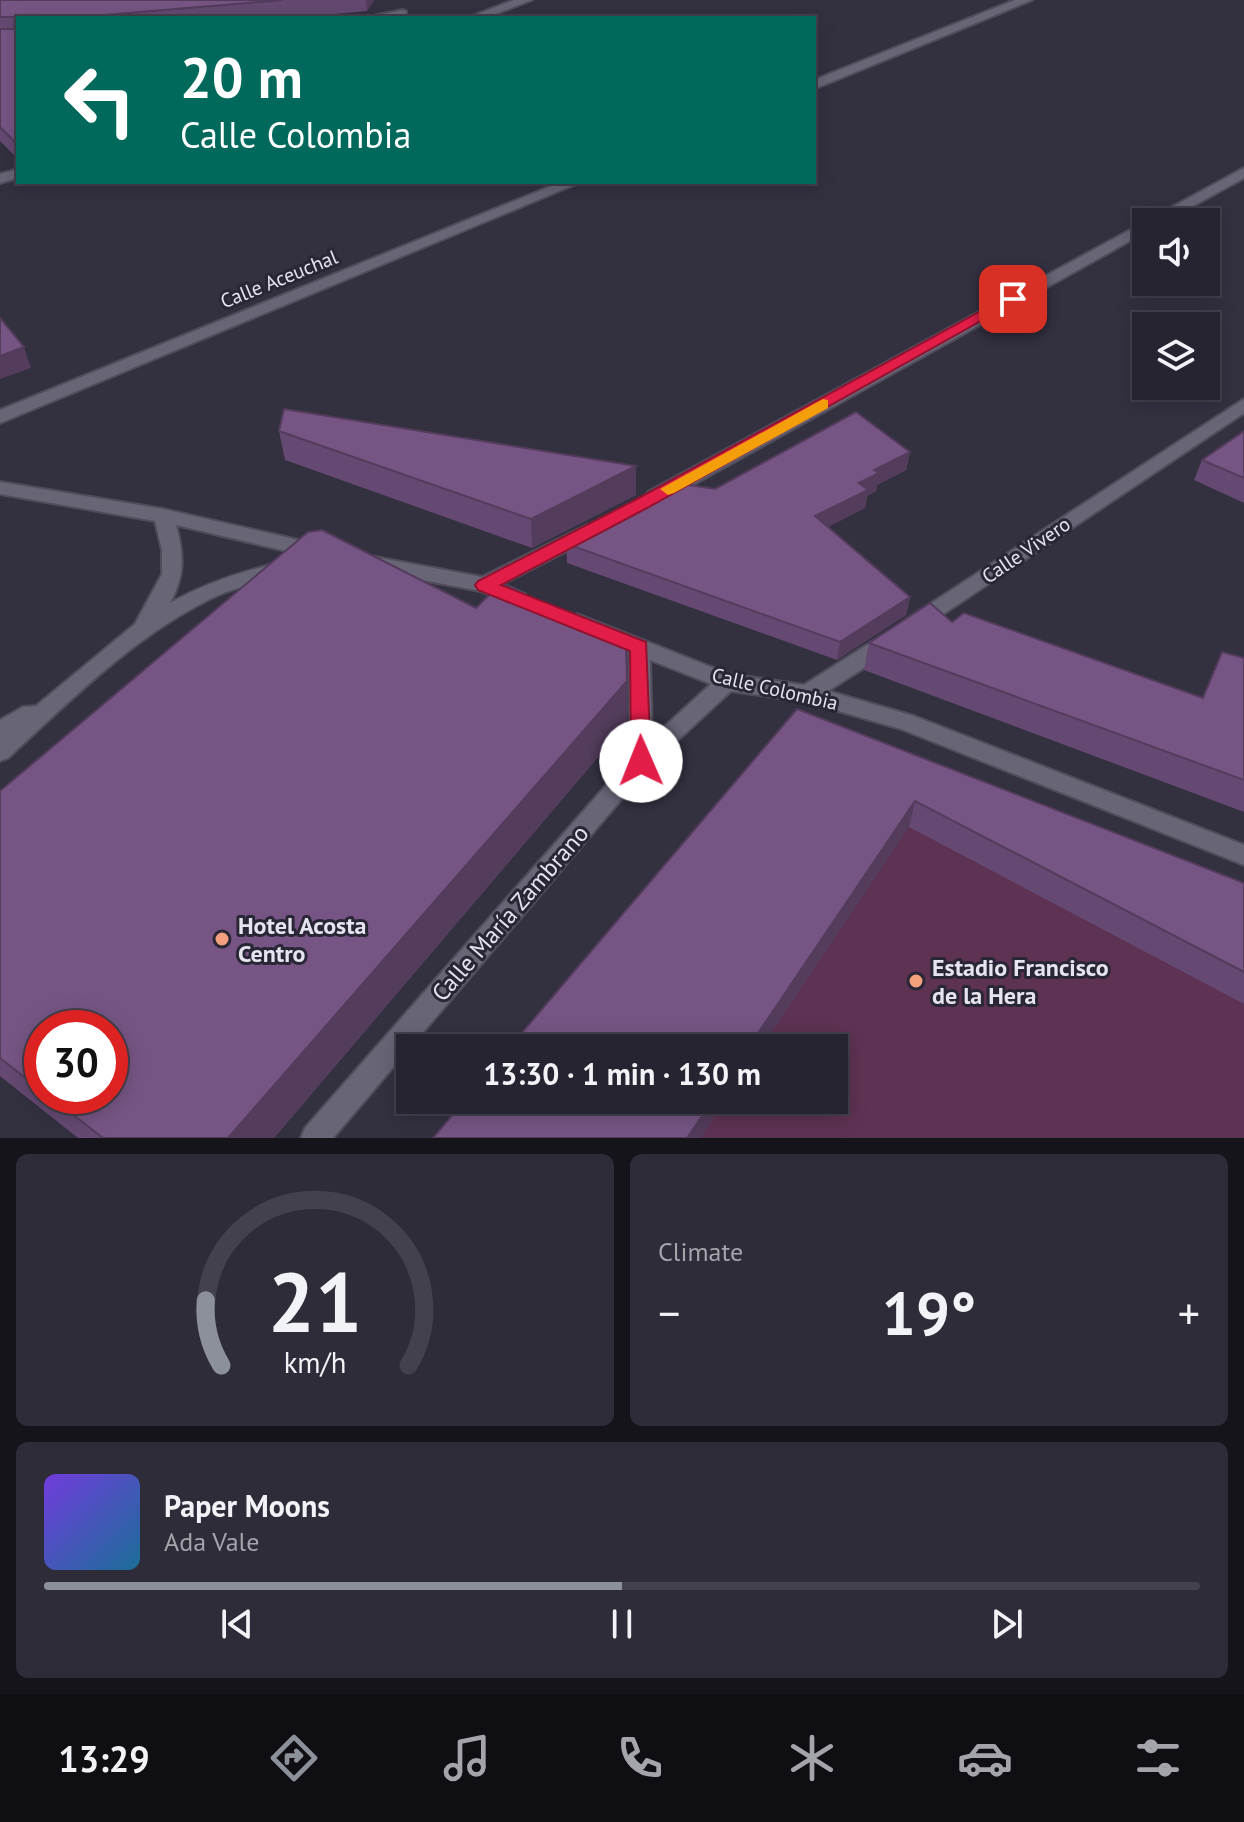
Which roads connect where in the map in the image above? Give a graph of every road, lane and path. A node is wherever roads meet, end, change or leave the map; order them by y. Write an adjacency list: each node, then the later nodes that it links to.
1 (407, 0): 4 (street)
2 (526, 0): 5 (street)
3 (1026, 0): 6 (street)
4 (403, 16)
5 (479, 16)
6 (816, 84)
7 (1244, 172): 9 (street)
8 (569, 184): 12 (street, Calle Aceuchal)
9 (1178, 208)
10 (1132, 234): 14 (street)
11 (1244, 405): 22 (street, Calle Vivero)
12 (0, 417)
13 (0, 488): 15 (street, Calle Colombia)
14 (641, 504)
15 (163, 516): 17 (street, Calle Colombia); 19 (street)
16 (603, 524): 18 (street)
17 (342, 559): 18 (street, Calle Colombia); 19 (street)
18 (484, 585): 20 (street, Calle Colombia)
19 (143, 629): 23 (street)
20 (639, 647): 21 (street, Calle Colombia); 26 (street)
21 (727, 682): 22 (street, Calle Colombia); 26 (street, Calle María Zambrano)
22 (807, 694): 27 (street, Calle Colombia)
23 (59, 698): 24 (street); 25 (street)
24 (0, 730)
25 (0, 752)
26 (641, 761): 28 (street, Calle María Zambrano)
27 (1244, 855)
28 (315, 1138)

